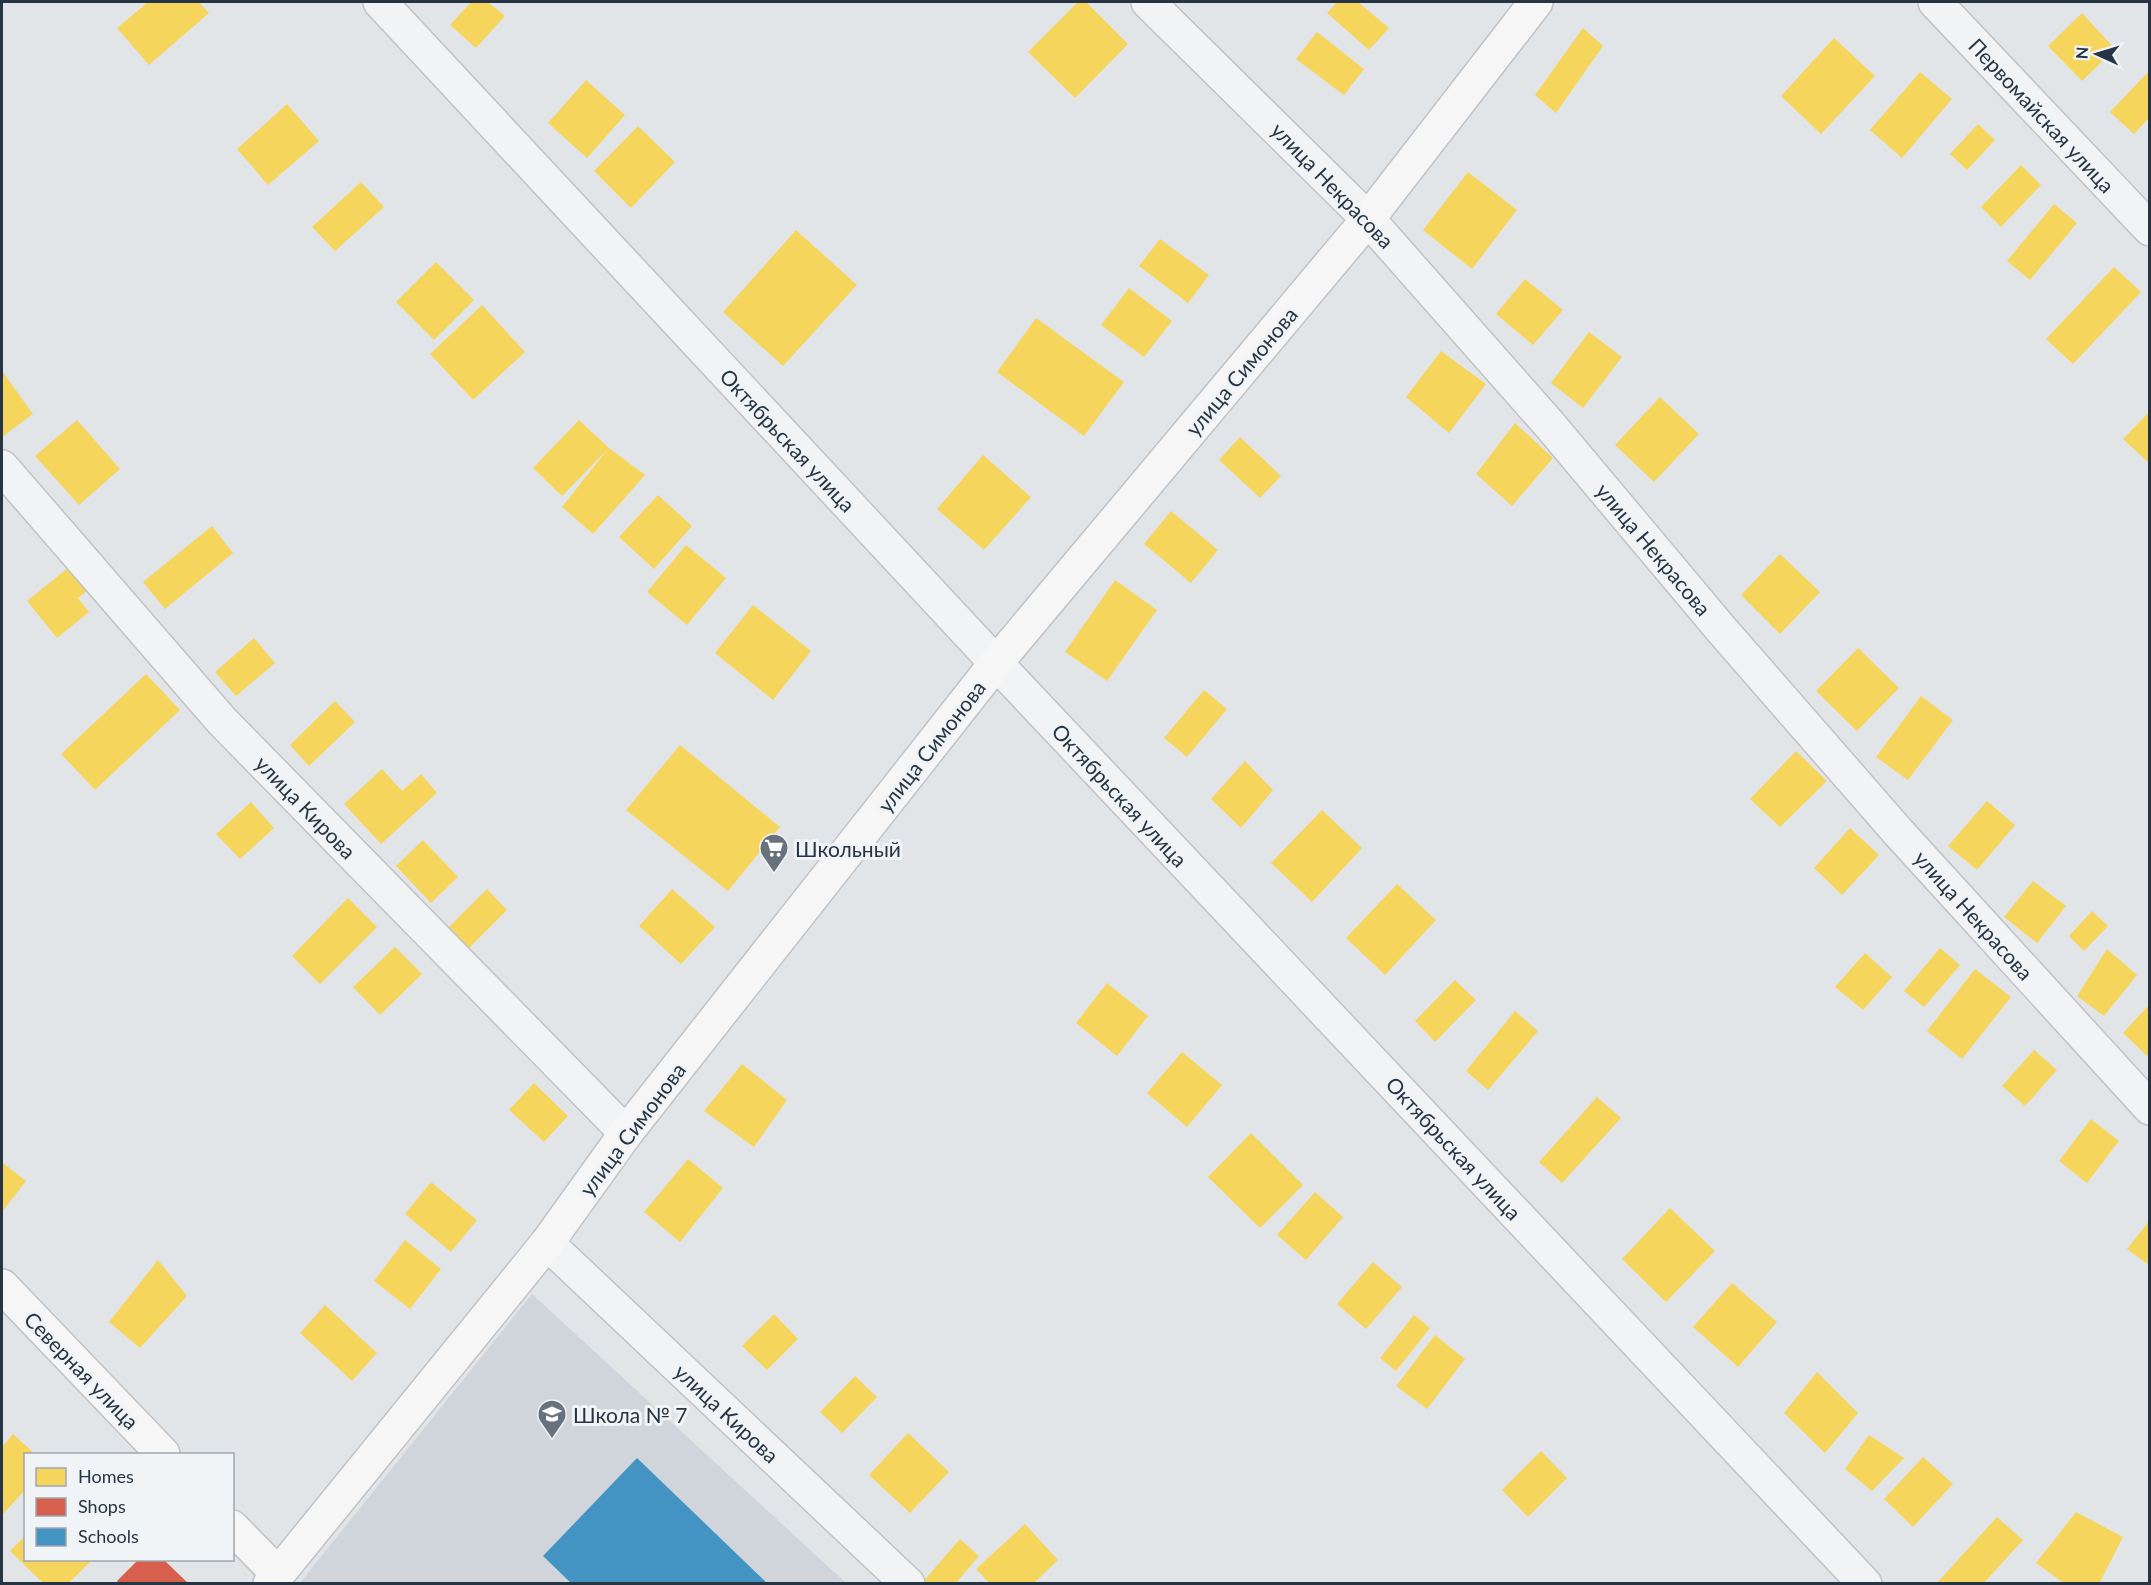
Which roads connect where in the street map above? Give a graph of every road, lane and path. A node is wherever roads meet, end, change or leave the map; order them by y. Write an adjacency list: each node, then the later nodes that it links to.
1 (380, 2): 8 (street, Октябрьская улица)
2 (1148, 2): 5 (street, улица Некрасова)
3 (1536, 2): 5 (street, улица Симонова)
4 (1935, 2): 6 (street, Первомайская улица)
5 (1368, 219): 8 (street, улица Симонова); 9 (street, улица Некрасова)
6 (2150, 230)
7 (2, 467): 10 (street, улица Кирова)
8 (996, 663): 10 (street, улица Симонова); 17 (street, Октябрьская улица)
9 (2150, 1108)
10 (626, 1133): 11 (street, улица Симонова)
11 (547, 1243): 15 (street, улица Симонова); 16 (street, улица Кирова)
12 (2, 1286): 13 (street, Северная улица)
13 (162, 1453)
14 (234, 1529): 15 (street)
15 (274, 1579)
16 (908, 1584)
17 (1865, 1584)

